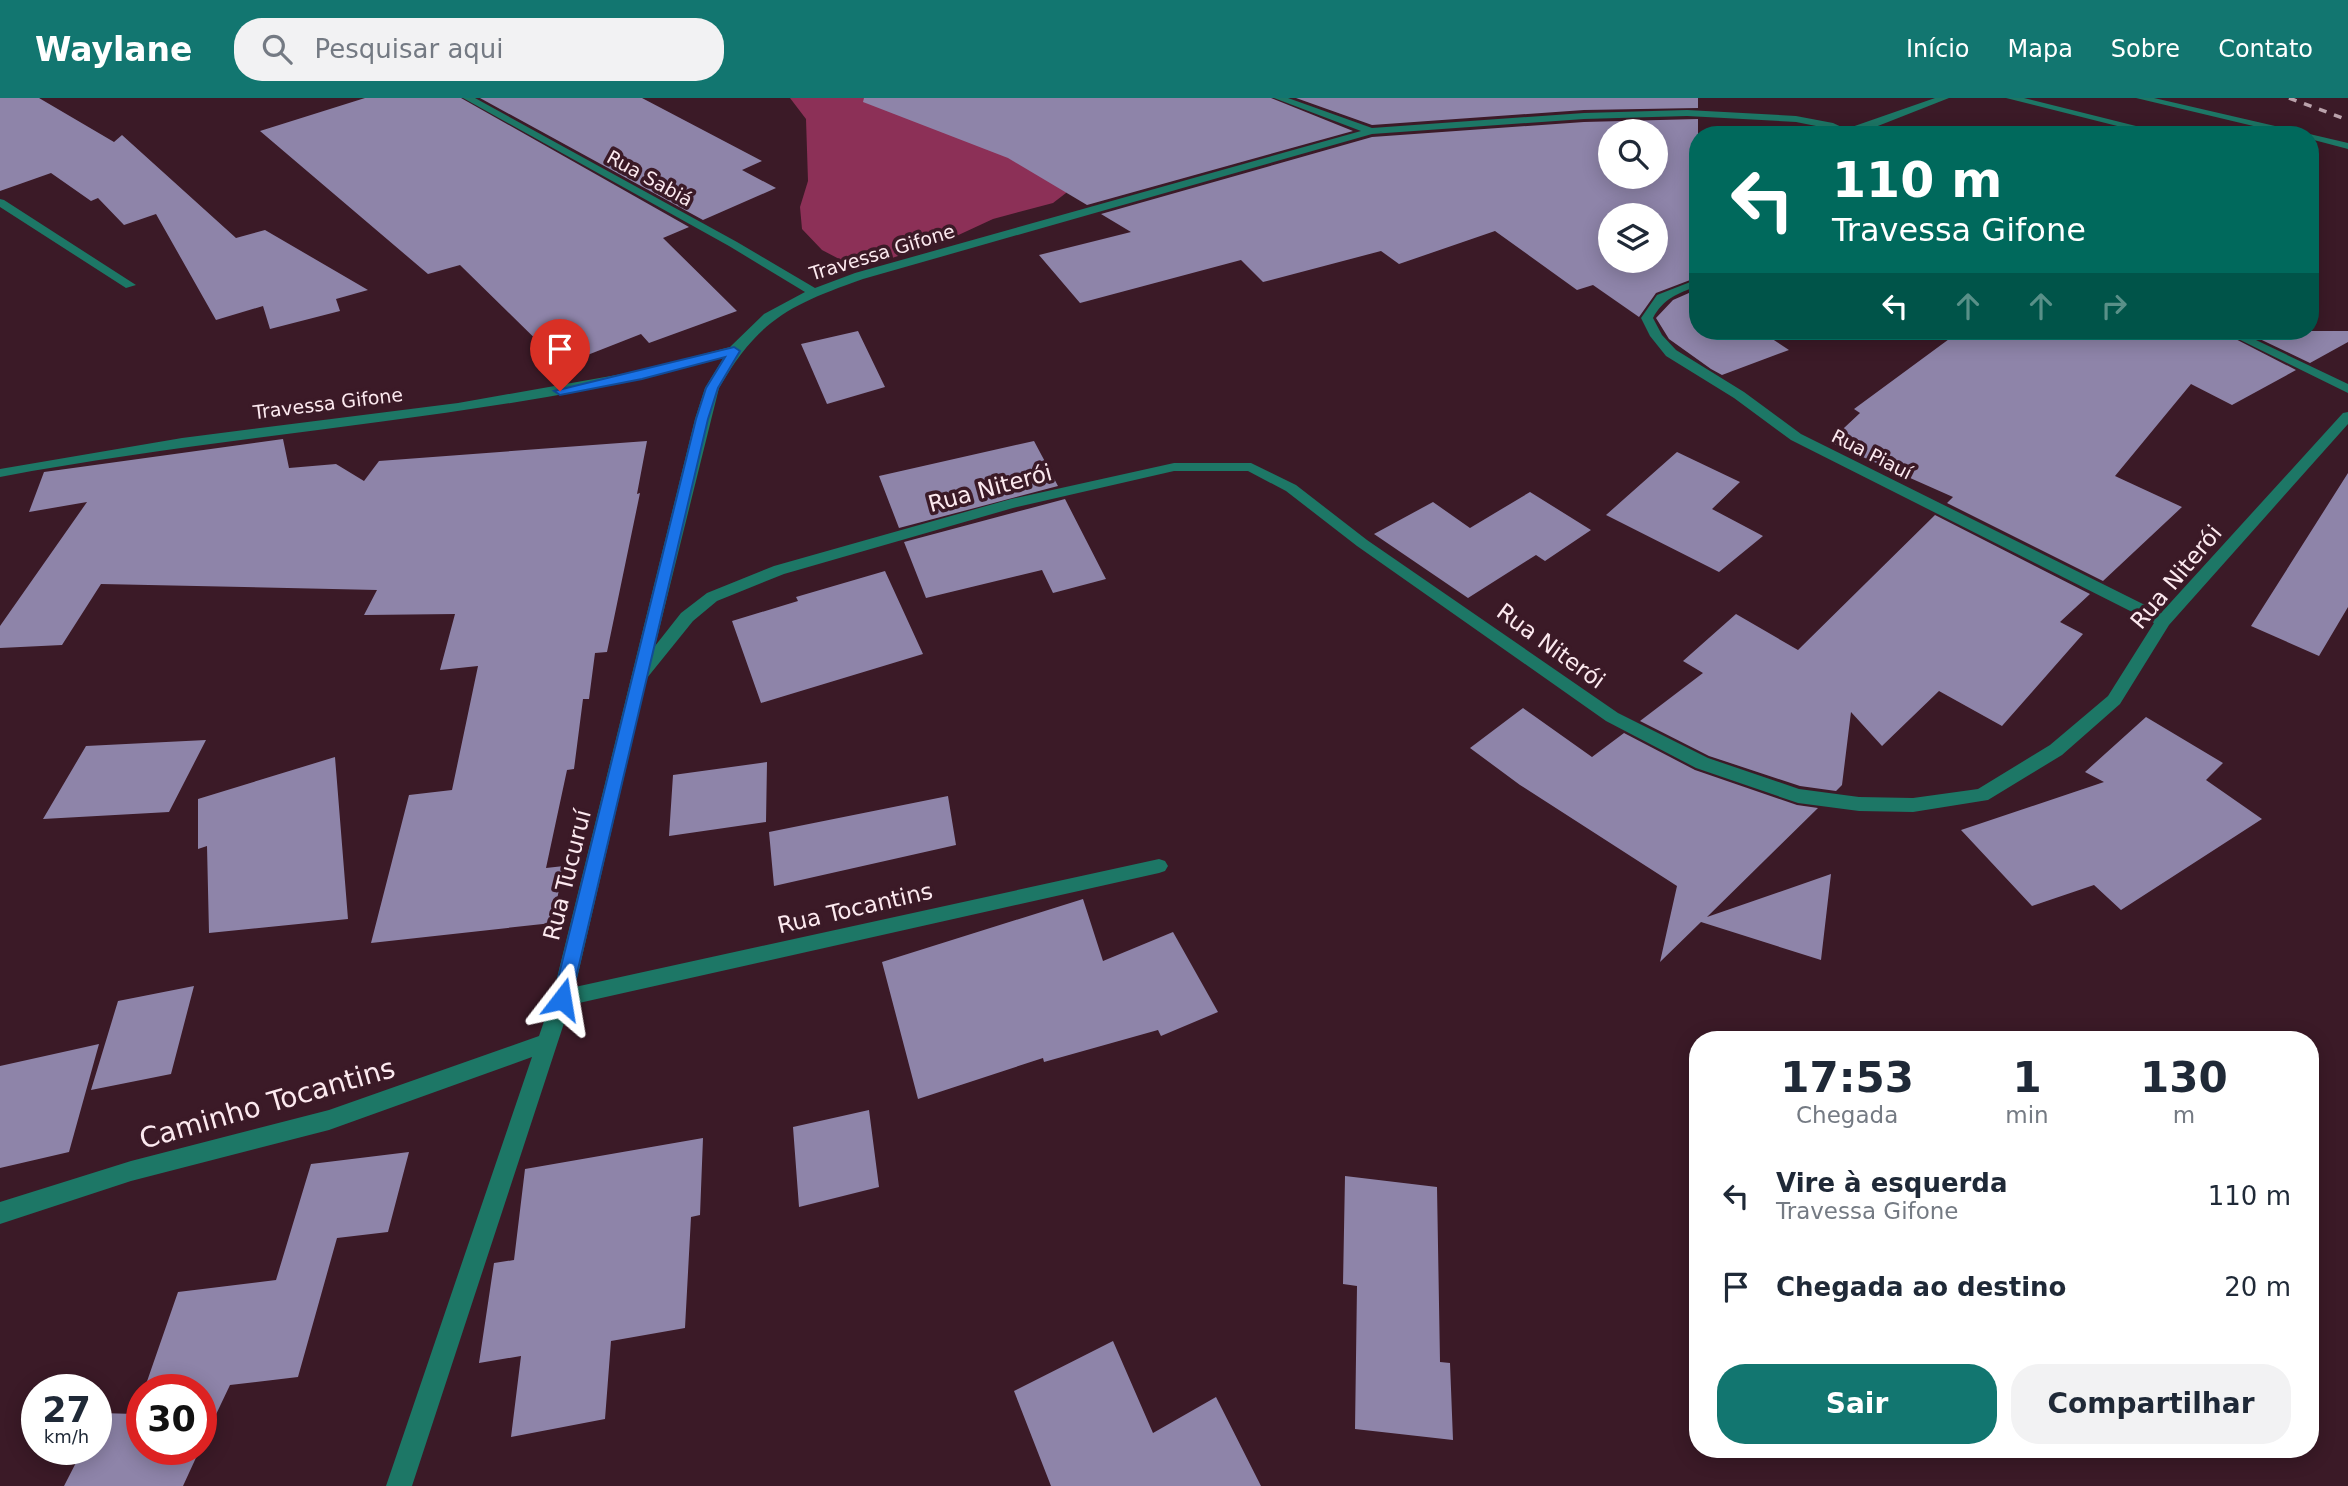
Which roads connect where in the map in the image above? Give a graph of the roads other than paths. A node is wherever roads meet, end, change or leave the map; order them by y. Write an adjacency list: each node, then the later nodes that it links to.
1 (468, 98): 16 (street, Rua Sabiá)
2 (1279, 98): 10 (street)
3 (1944, 98): 7 (street)
4 (2011, 98): 8 (street)
5 (2141, 98): 9 (street)
6 (1823, 126): 10 (street)
7 (1863, 126)
8 (2128, 126)
9 (2267, 126)
10 (1371, 131): 16 (street, Travessa Gifone)
11 (2319, 138): 12 (street)
12 (2348, 146)
13 (0, 202): 14 (street)
14 (130, 285)
15 (1689, 285): 22 (street, Rua Piauí)
16 (813, 292): 18 (street, Travessa Gifone)
17 (2247, 340): 19 (street)
18 (734, 351): 21 (street, Travessa Gifone); 23 (street, Rua Tucuruí)
19 (2348, 389)
20 (2348, 416): 22 (street, Rua Niterói)
21 (0, 473)
22 (2163, 621): 23 (street, Rua Niterói)
23 (642, 674): 25 (street, Rua Tucuruí)
24 (1159, 866): 25 (street, Rua Tocantins)
25 (562, 999): 26 (street, Rua Tucuruí)
26 (548, 1042): 27 (street, Caminho Tocantins); 28 (street, Rua Tucuruí)
27 (0, 1213)
28 (400, 1486)

